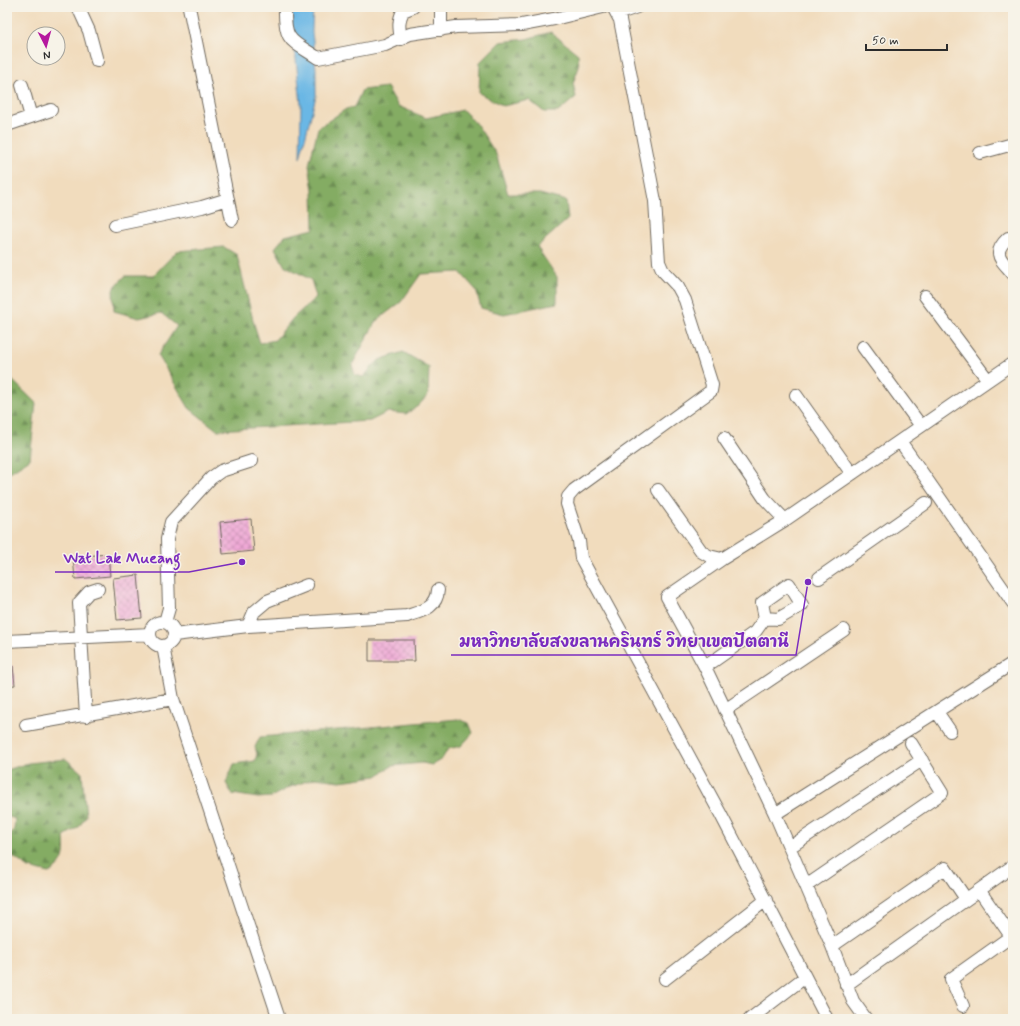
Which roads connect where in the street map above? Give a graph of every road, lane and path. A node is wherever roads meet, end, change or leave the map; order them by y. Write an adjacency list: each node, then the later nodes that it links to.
1 (78, 7): 11 (street)
2 (189, 7): 18 (street)
3 (285, 7): 10 (street)
4 (413, 7): 10 (street)
5 (441, 7): 9 (street)
6 (603, 7): 9 (street)
7 (637, 7): 8 (street)
8 (615, 10): 67 (street)
9 (441, 30): 10 (street)
10 (401, 39)
11 (97, 61)
12 (22, 85): 14 (street)
13 (51, 110): 14 (street)
14 (31, 117): 15 (street)
15 (7, 125)
16 (1013, 144): 17 (street)
17 (980, 153)
18 (228, 199): 19 (street); 20 (street)
19 (232, 220)
20 (115, 225)
21 (1008, 238): 22 (street)
22 (1013, 274)
23 (925, 296): 26 (street)
24 (863, 347): 28 (street)
25 (1013, 363): 26 (street)
26 (988, 380): 28 (street)
27 (796, 395): 32 (street)
28 (921, 426): 30 (street)
29 (724, 438): 35 (street)
30 (900, 441): 32 (street); 34 (street)
31 (252, 460): 43 (street)
32 (852, 474): 35 (street)
33 (658, 490): 36 (street)
34 (930, 499): 37 (street); 41 (street)
35 (785, 520): 36 (street)
36 (722, 559): 52 (street)
37 (819, 578)
38 (307, 585): 44 (street)
39 (98, 589): 48 (street)
40 (438, 590): 44 (street)
41 (1013, 603)
42 (765, 618): 52 (street)
43 (165, 622): 46 (street); 47 (street)
44 (248, 626): 47 (street)
45 (844, 630): 54 (street)
46 (150, 634): 48 (street); 50 (street)
47 (174, 634): 50 (street)
48 (81, 637): 49 (street); 56 (street)
49 (7, 641)
50 (163, 646): 53 (street)
51 (1013, 663): 55 (street)
52 (705, 667): 54 (street)
53 (173, 699): 56 (street); 74 (street)
54 (725, 710): 61 (street)
55 (937, 712): 58 (street); 61 (street)
56 (86, 716): 57 (street)
57 (26, 725)
58 (950, 731)
59 (911, 743): 60 (street)
60 (922, 760): 62 (street); 64 (street)
61 (775, 814): 62 (street)
62 (790, 847): 64 (street)
63 (1013, 866): 65 (street)
64 (806, 886): 69 (street)
65 (979, 890): 66 (street); 68 (street)
66 (966, 899): 69 (street); 72 (street)
67 (766, 900): 70 (street); 71 (street)
68 (1012, 936): 73 (street)
69 (832, 946): 72 (street)
70 (805, 977): 75 (street); 76 (street)
71 (665, 979)
72 (846, 985): 77 (street)
73 (963, 1006)
74 (279, 1019)
75 (750, 1019)
76 (827, 1019)
77 (866, 1019)

